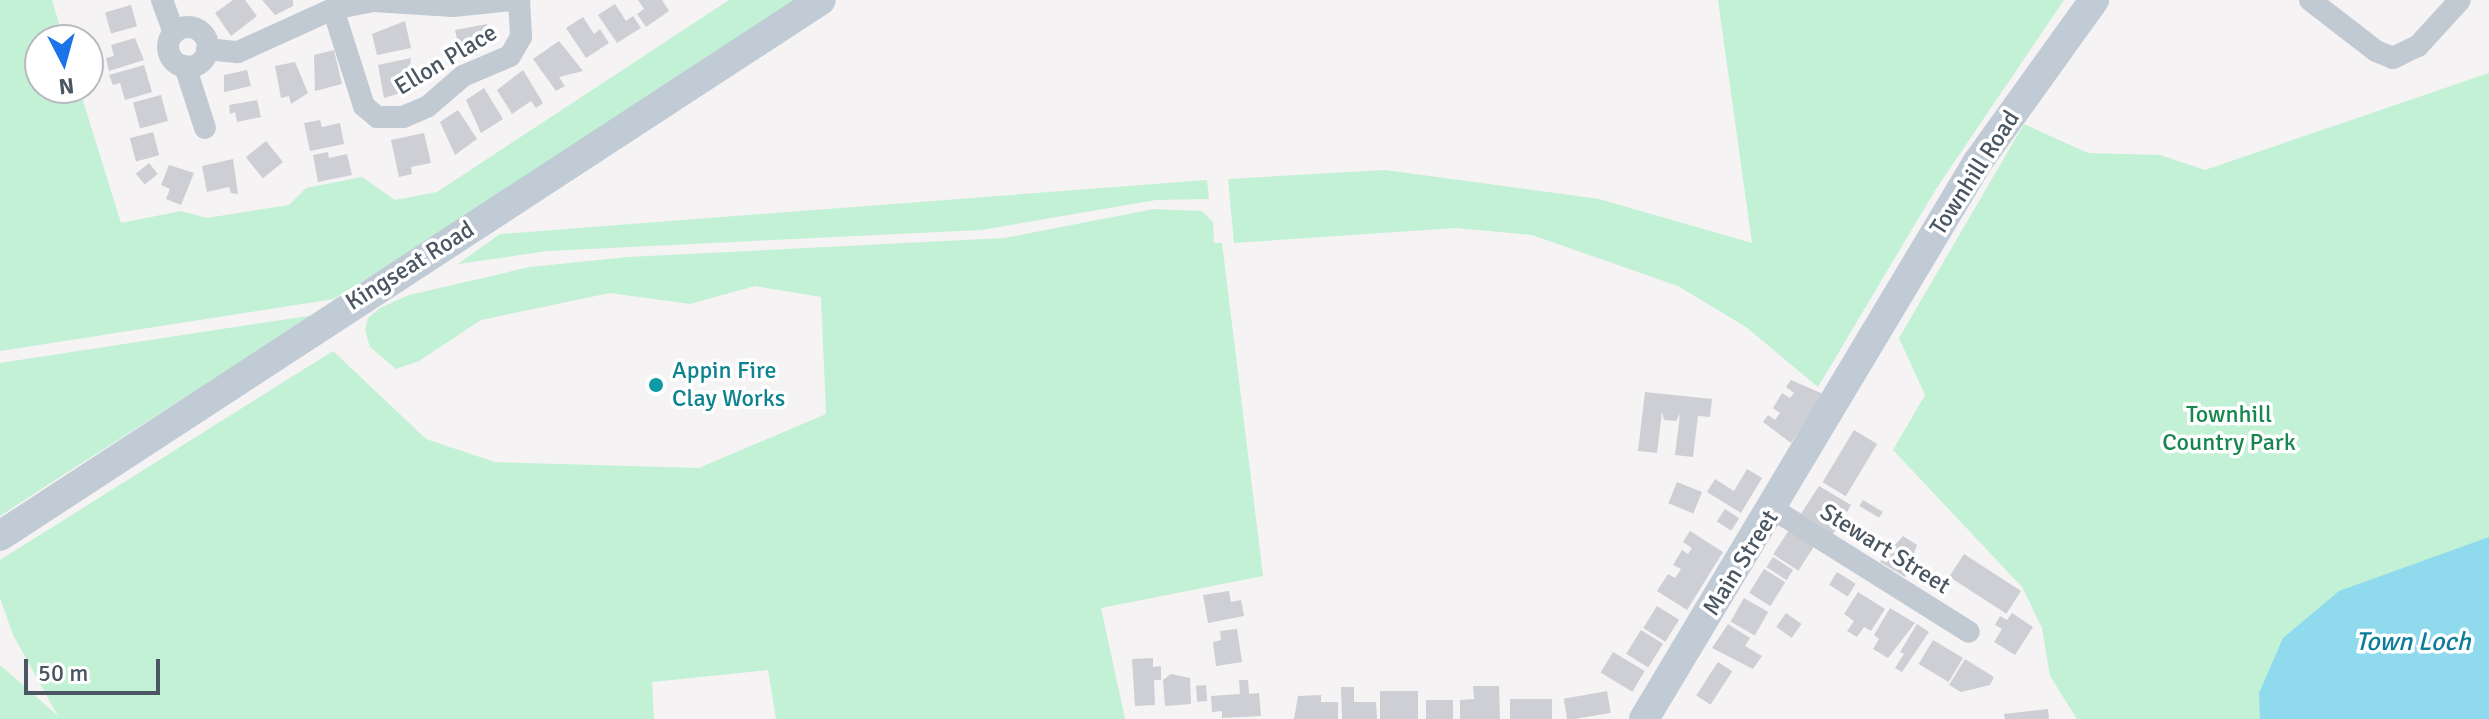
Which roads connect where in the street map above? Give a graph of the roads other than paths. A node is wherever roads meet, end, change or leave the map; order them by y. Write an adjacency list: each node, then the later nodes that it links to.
1 (162, 0): 10 (street)
2 (511, 0): 8 (street)
3 (519, 0): 9 (street, Ellon Place)
4 (821, 0): 16 (street, Kingseat Road)
5 (2094, 0): 14 (street, Townhill Road)
6 (2310, 0): 7 (street)
7 (2460, 0)
8 (419, 2): 9 (street)
9 (333, 9): 11 (street)
10 (174, 33): 11 (street); 12 (street)
11 (207, 49): 12 (street)
12 (185, 66): 13 (street)
13 (205, 128)
14 (1836, 406): 15 (street, Main Street)
15 (1773, 509): 17 (street, Stewart Street); 18 (street, Main Street)
16 (0, 536)
17 (1969, 632)
18 (1644, 719)

